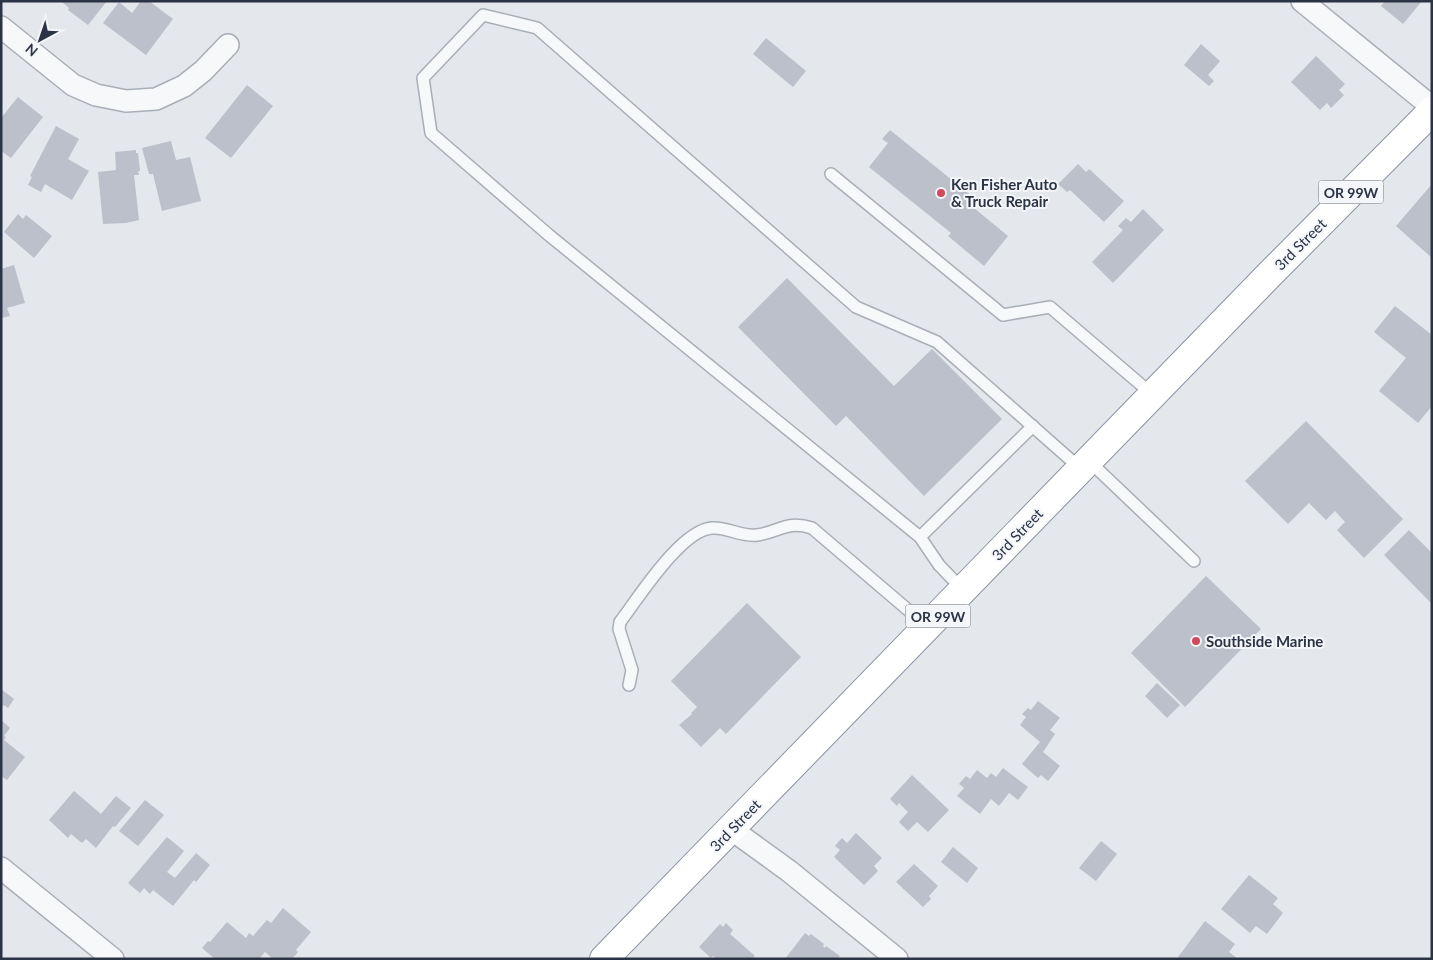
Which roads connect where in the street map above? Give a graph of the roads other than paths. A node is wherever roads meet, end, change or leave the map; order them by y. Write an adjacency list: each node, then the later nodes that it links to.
1 (1302, 1): 4 (street)
2 (1, 27): 3 (street)
3 (228, 45)
4 (1432, 109): 6 (highway, 3rd Street / OR 99W)
5 (831, 174): 6 (lane)
6 (1153, 395): 8 (highway, 3rd Street / OR 99W)
7 (1033, 426): 8 (lane); 9 (lane); 9 (lane)
8 (1085, 465): 10 (lane); 11 (highway, 3rd Street / OR 99W)
9 (920, 537): 11 (lane)
10 (1194, 562)
11 (963, 590): 12 (highway, 3rd Street / OR 99W)
12 (928, 626): 13 (lane); 14 (highway, 3rd Street / OR 99W)
13 (630, 685)
14 (731, 829): 17 (highway, 3rd Street / OR 99W); 18 (street)
15 (1, 868): 16 (street)
16 (113, 959)
17 (604, 959)
18 (897, 959)

